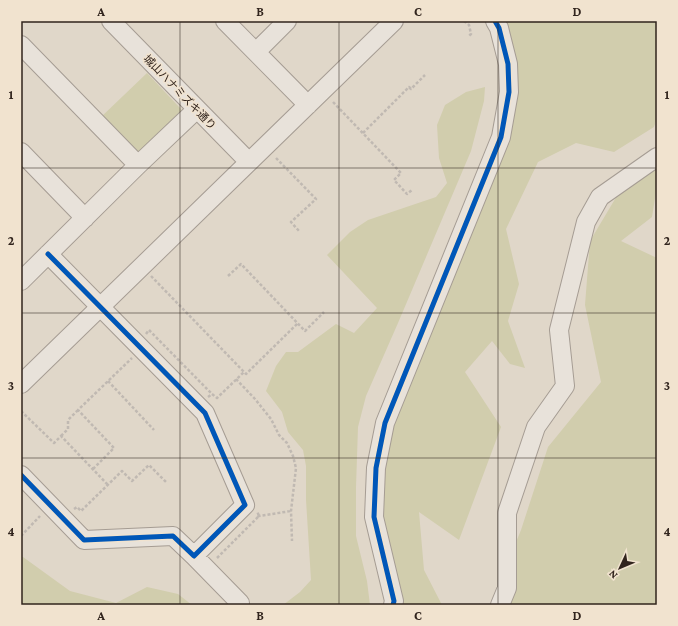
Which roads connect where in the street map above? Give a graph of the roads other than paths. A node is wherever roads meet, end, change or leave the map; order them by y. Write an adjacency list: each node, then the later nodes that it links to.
1 (225, 21): 7 (street)
2 (287, 21): 7 (street)
3 (394, 21): 8 (street)
4 (495, 21): 22 (street)
5 (121, 24): 9 (street, 城山ハナミズキ通り)
6 (21, 45): 13 (street)
7 (256, 52): 8 (street)
8 (308, 105): 12 (street)
9 (197, 109): 12 (street, 城山ハナミズキ通り); 13 (street)
10 (21, 152): 14 (street)
11 (657, 156): 23 (street)
12 (249, 162): 17 (street)
13 (138, 165): 14 (street)
14 (85, 218): 15 (street)
15 (48, 254): 16 (street); 17 (street)
16 (25, 270)
17 (100, 307): 18 (street); 20 (street)
18 (21, 384)
19 (21, 475): 20 (street)
20 (194, 556): 21 (street)
21 (240, 603)
22 (393, 605)
23 (500, 605)

